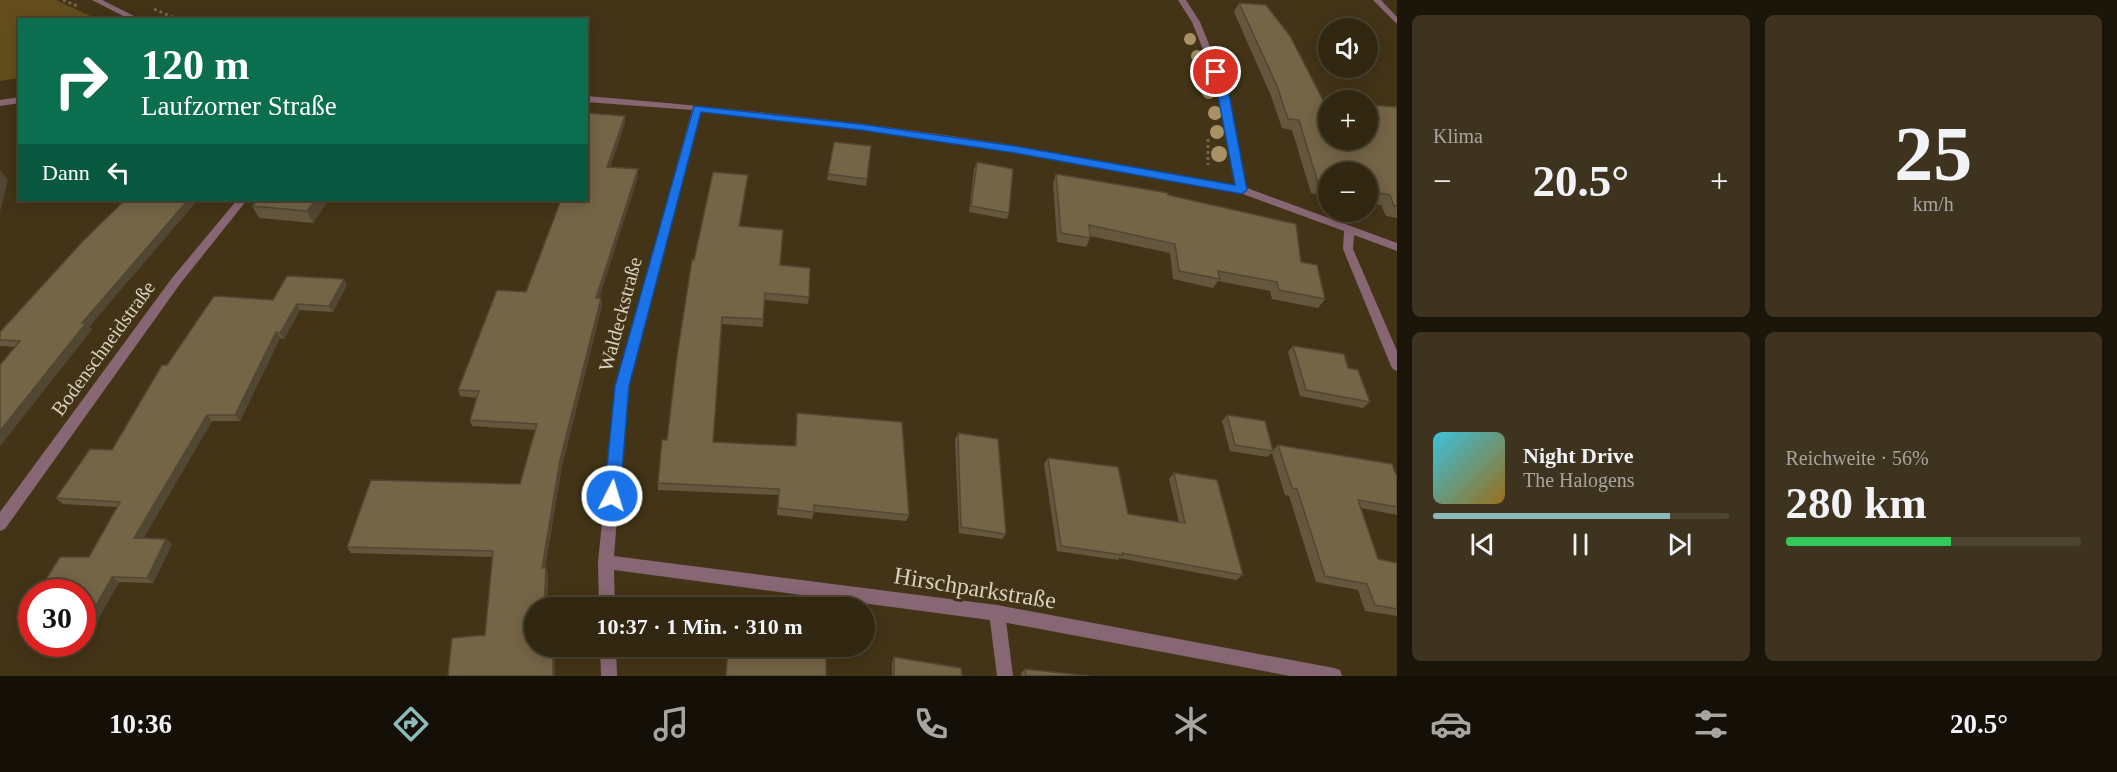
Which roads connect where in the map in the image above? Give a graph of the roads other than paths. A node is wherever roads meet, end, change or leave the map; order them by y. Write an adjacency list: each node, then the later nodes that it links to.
1 (96, 0): 4 (street)
2 (1182, 0): 10 (street)
3 (1377, 0): 5 (street)
4 (134, 18)
5 (1397, 22)
6 (588, 99): 9 (street)
7 (18, 100): 8 (street)
8 (0, 103)
9 (697, 108): 10 (street); 16 (street, Waldeckstraße)
10 (1242, 190): 12 (street)
11 (241, 201): 15 (street, Bodenschneidstraße)
12 (1349, 230): 13 (street); 14 (street)
13 (1397, 247)
14 (1397, 366)
15 (0, 524)
16 (606, 562): 17 (street, Waldeckstraße); 18 (street, Hirschparkstraße)
17 (607, 597)
18 (997, 614): 21 (street); 22 (street, Hirschparkstraße)
19 (608, 657): 20 (street)
20 (609, 676)
21 (1005, 676)
22 (1334, 676)

